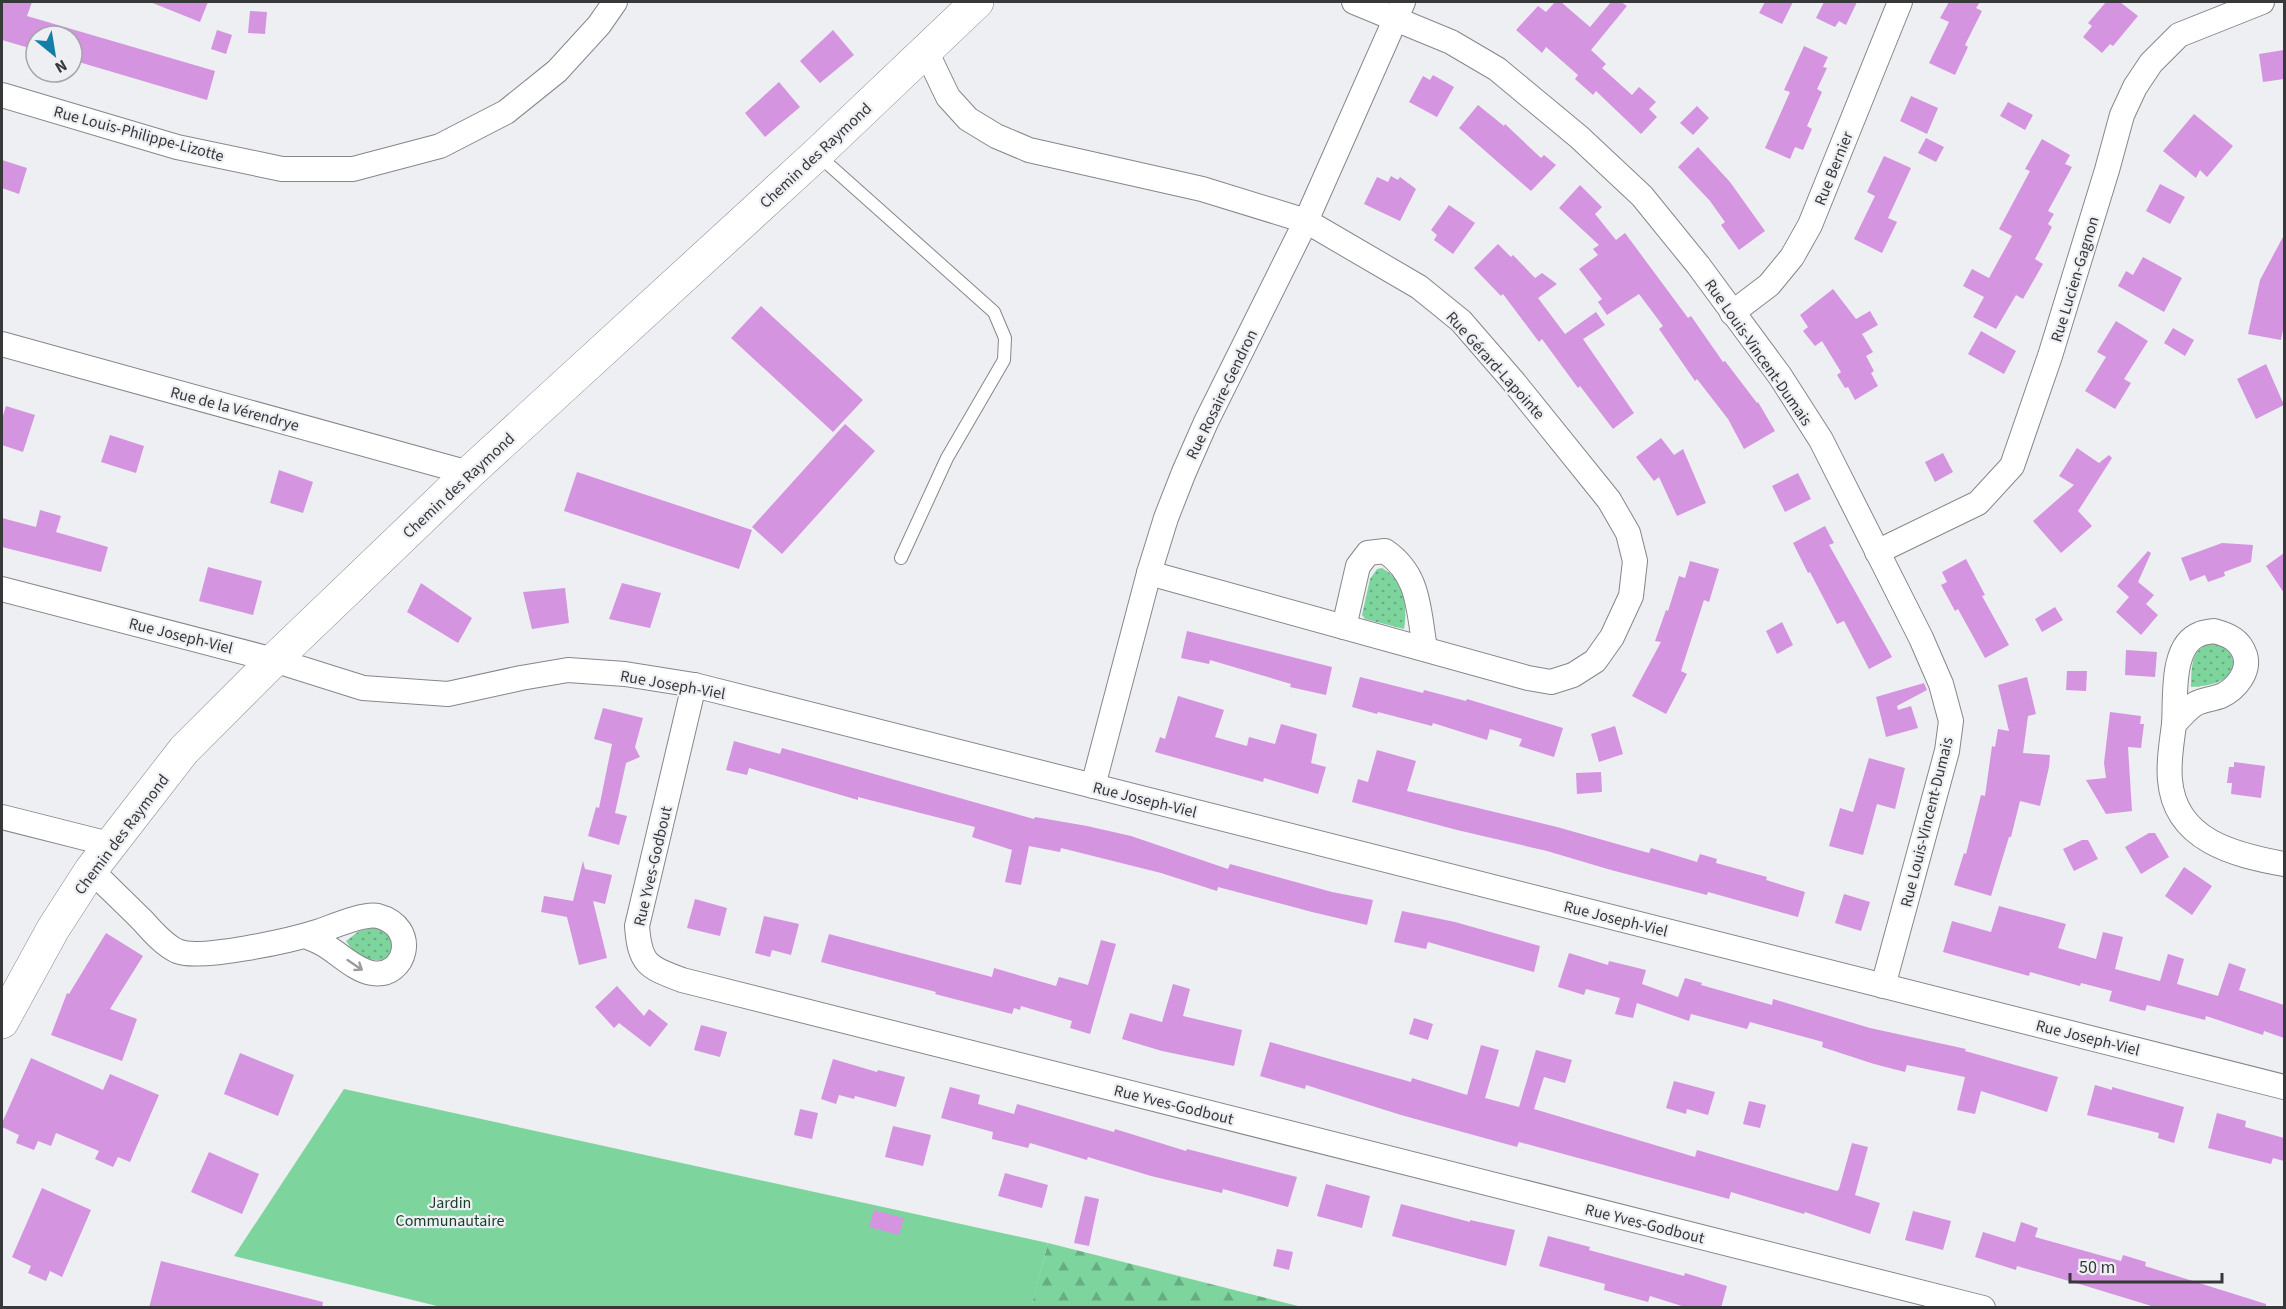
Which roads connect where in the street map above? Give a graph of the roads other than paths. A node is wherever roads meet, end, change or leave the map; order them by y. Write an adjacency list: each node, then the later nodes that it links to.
1 (615, 2): 8 (street, Rue Louis-Philippe-Lizotte)
2 (977, 2): 7 (street, Chemin des Raymond)
3 (1354, 2): 6 (street, Rue Louis-Vincent-Dumais)
4 (1900, 2): 11 (street, Rue Bernier)
5 (2262, 2): 14 (street, Rue Lucien-Gagnon)
6 (1399, 11): 10 (street, Rue Rosaire-Gendron); 11 (street, Rue Louis-Vincent-Dumais)
7 (926, 51): 9 (street, Chemin des Raymond); 10 (street, Rue Gérard-Lapointe)
8 (2, 95)
9 (817, 154): 13 (street, Chemin des Raymond); 15 (lane)
10 (1306, 221): 16 (street, Rue Rosaire-Gendron); 19 (street, Rue Gérard-Lapointe)
11 (1732, 313): 14 (street, Rue Louis-Vincent-Dumais)
12 (2, 344): 13 (street, Rue de la Vérendrye)
13 (469, 473): 20 (street, Chemin des Raymond)
14 (1877, 552): 28 (street, Rue Louis-Vincent-Dumais)
15 (901, 558)
16 (1149, 573): 18 (street, Rue Gérard-Lapointe); 23 (street, Rue Rosaire-Gendron)
17 (2, 589): 20 (street, Rue Joseph-Viel)
18 (1344, 627): 19 (street, Rue Gérard-Lapointe); 19 (street)
19 (1425, 648)
20 (274, 660): 21 (street, Rue Joseph-Viel); 25 (street, Chemin des Raymond)
21 (694, 685): 23 (street, Rue Joseph-Viel); 31 (street, Rue Yves-Godbout)
22 (2174, 724): 26 (street)
23 (1094, 786): 28 (street, Rue Joseph-Viel)
24 (2, 817): 25 (street)
25 (100, 857): 27 (street); 29 (street, Chemin des Raymond)
26 (2284, 864)
27 (305, 936)
28 (1883, 986): 30 (street, Rue Joseph-Viel)
29 (2, 1022)
30 (2284, 1087)
31 (1983, 1308)

